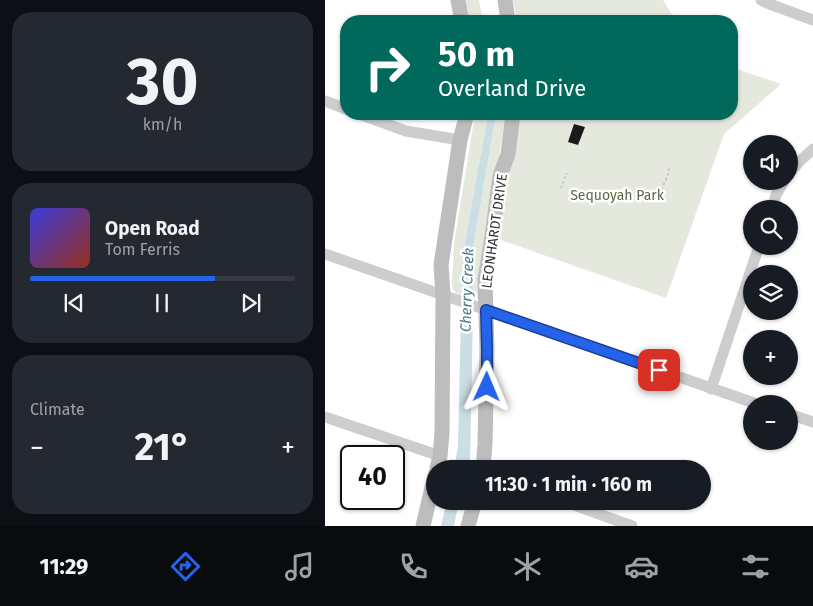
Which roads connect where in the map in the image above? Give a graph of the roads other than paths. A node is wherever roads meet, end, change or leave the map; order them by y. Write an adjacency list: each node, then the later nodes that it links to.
1 (458, 0): 4 (street)
2 (505, 0): 5 (street)
3 (761, 0): 6 (street)
4 (461, 15)
5 (508, 15)
6 (813, 20)
7 (325, 101): 8 (street)
8 (340, 107)
9 (377, 120): 12 (street)
10 (465, 120): 12 (street)
11 (512, 120): 18 (street, LEONHARDT DRIVE)
12 (460, 140): 17 (street)
13 (813, 149): 14 (street)
14 (798, 164)
15 (325, 254): 17 (street)
16 (756, 255): 19 (street)
17 (443, 295): 18 (street); 25 (street)
18 (481, 308): 19 (street); 26 (street, LEONHARDT DRIVE)
19 (711, 388): 20 (street)
20 (743, 399)
21 (325, 417): 24 (street)
22 (798, 417): 23 (street)
23 (813, 422)
24 (433, 460)
25 (438, 460)
26 (484, 460)
27 (427, 510): 30 (street)
28 (472, 510): 31 (street)
29 (588, 510): 32 (street)
30 (423, 526)
31 (468, 526)
32 (632, 526)

